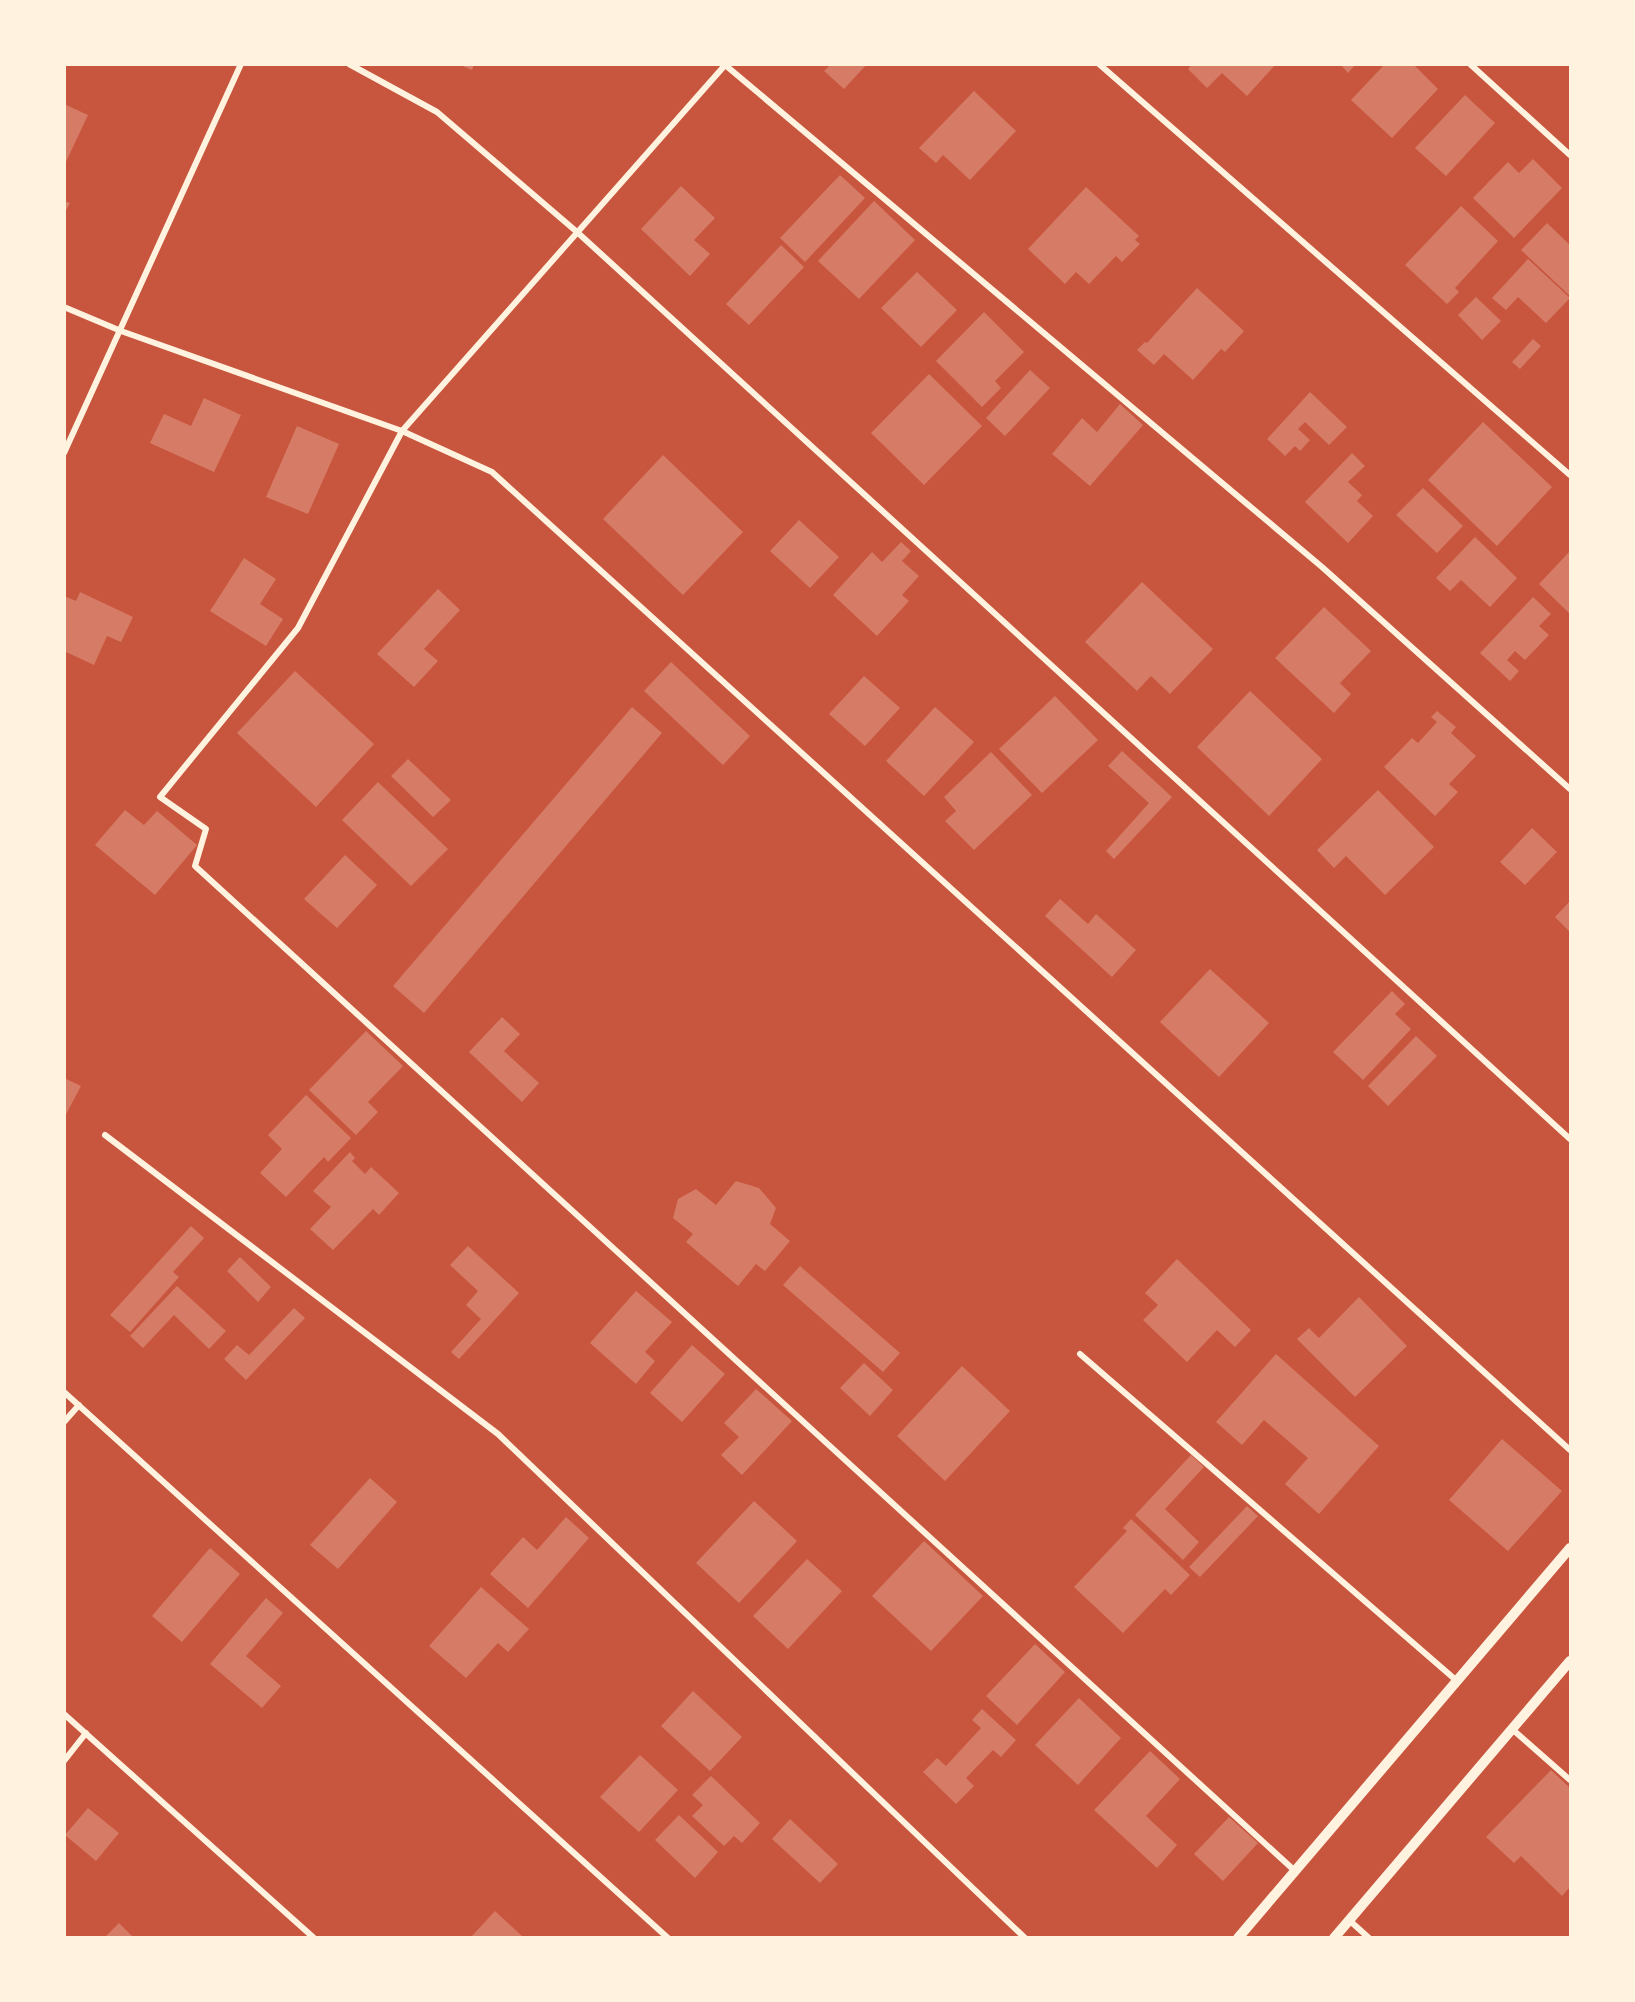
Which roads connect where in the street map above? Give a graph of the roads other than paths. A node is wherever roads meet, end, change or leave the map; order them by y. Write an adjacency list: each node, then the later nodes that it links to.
1 (241, 64): 9 (street)
2 (349, 64): 7 (street)
3 (1099, 64): 12 (street)
4 (1470, 64): 6 (street)
5 (725, 65): 7 (street); 13 (street)
6 (1570, 155)
7 (577, 232): 10 (street); 15 (street)
8 (64, 308): 9 (street)
9 (121, 331): 10 (street); 11 (street)
10 (402, 431): 20 (street); 29 (street)
11 (64, 453)
12 (1570, 475)
13 (1570, 789)
14 (105, 1135): 33 (street)
15 (1570, 1139)
16 (1080, 1354): 23 (street)
17 (64, 1392): 18 (street)
18 (79, 1405): 19 (street); 32 (street)
19 (64, 1422)
20 (1570, 1450)
21 (1570, 1548): 23 (street)
22 (1570, 1661): 25 (street)
23 (1457, 1681): 29 (street)
24 (64, 1714): 26 (street)
25 (1512, 1729): 28 (street); 30 (street)
26 (86, 1733): 27 (street); 31 (street)
27 (64, 1761)
28 (1570, 1780)
29 (1294, 1871): 34 (street)
30 (1349, 1920): 35 (street); 36 (street)
31 (314, 1938)
32 (668, 1938)
33 (1025, 1938)
34 (1238, 1938)
35 (1334, 1938)
36 (1369, 1938)

